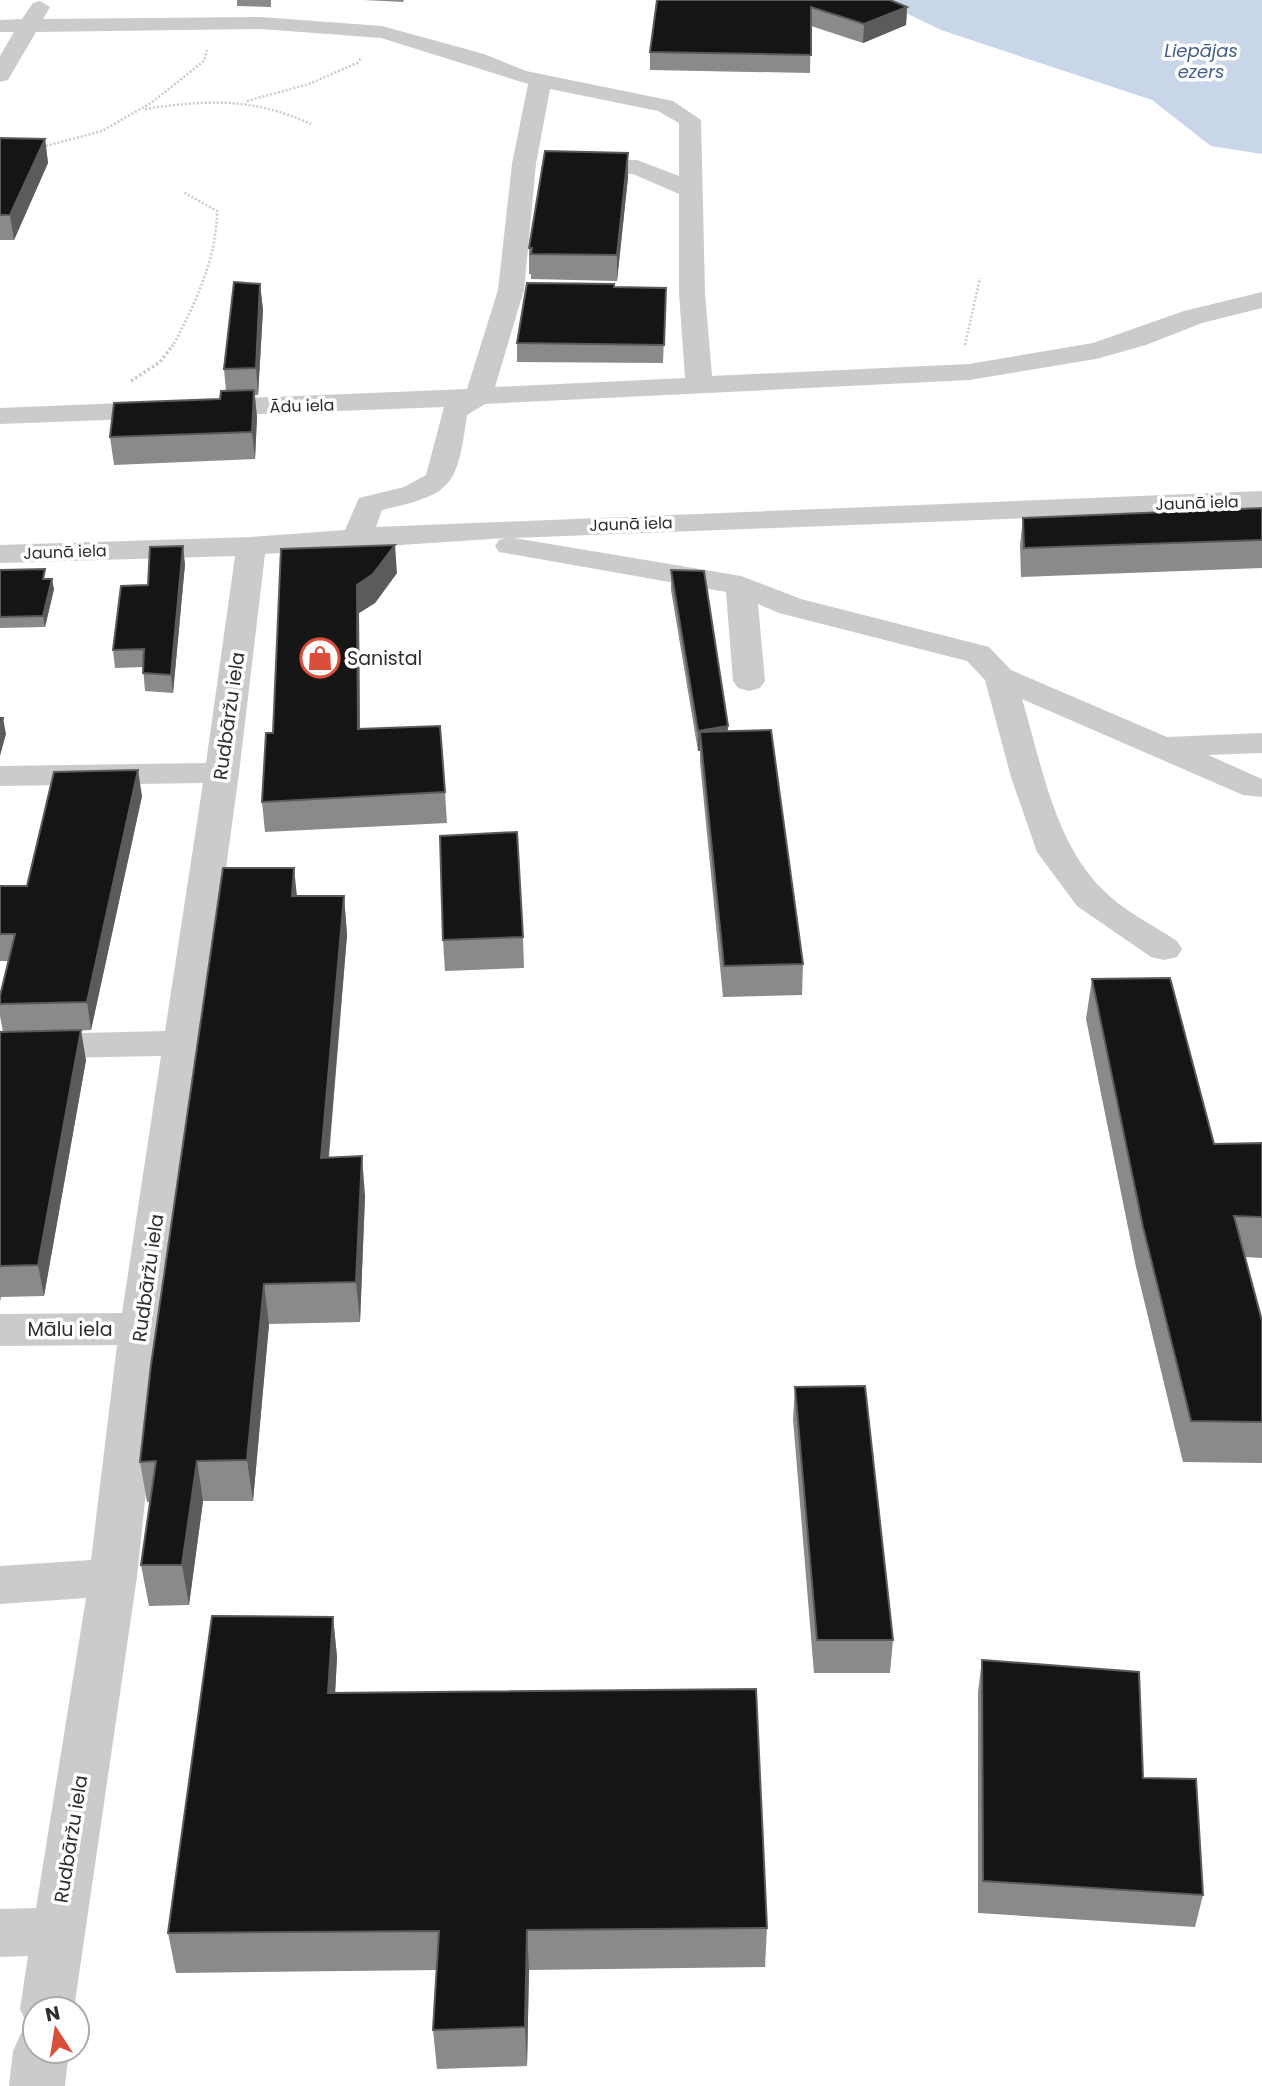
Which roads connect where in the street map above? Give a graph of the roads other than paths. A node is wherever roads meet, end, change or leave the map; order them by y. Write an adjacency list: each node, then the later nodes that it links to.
1 (44, 0): 3 (street)
2 (0, 26): 3 (street)
3 (29, 26): 4 (street); 5 (street)
4 (0, 75)
5 (540, 81): 6 (street); 7 (street)
6 (524, 164): 7 (street); 8 (street)
7 (691, 190): 11 (street)
8 (511, 290): 9 (street); 14 (street)
9 (539, 290)
10 (664, 292): 11 (street)
11 (692, 293): 13 (street)
12 (1262, 300): 13 (street, Ādu iela)
13 (699, 387): 14 (street, Ādu iela)
14 (478, 396): 15 (street, Ādu iela); 18 (street)
15 (0, 416)
16 (1262, 500): 17 (street, Jaunā iela)
17 (429, 532): 18 (street, Jaunā iela); 21 (street)
18 (357, 538): 19 (street, Jaunā iela)
19 (251, 546): 20 (street, Jaunā iela); 26 (street, Rudbāržu iela)
20 (0, 554)
21 (741, 584): 22 (street); 23 (street)
22 (1000, 677): 25 (street); 29 (street)
23 (749, 681)
24 (1262, 743): 25 (street)
25 (1160, 747): 28 (street)
26 (222, 773): 27 (street); 30 (street, Rudbāržu iela)
27 (0, 776)
28 (1255, 789)
29 (1164, 949)
30 (180, 1043): 31 (street); 32 (street, Rudbāržu iela)
31 (0, 1047)
32 (141, 1329): 33 (street, Mālu iela); 34 (street, Rudbāržu iela)
33 (0, 1330)
34 (113, 1577): 35 (street); 36 (street, Rudbāržu iela)
35 (0, 1585)
36 (57, 1931): 37 (street); 38 (street, Rudbāržu iela)
37 (0, 1933)
38 (49, 1995)
39 (39, 2065): 40 (street)
40 (37, 2086)

